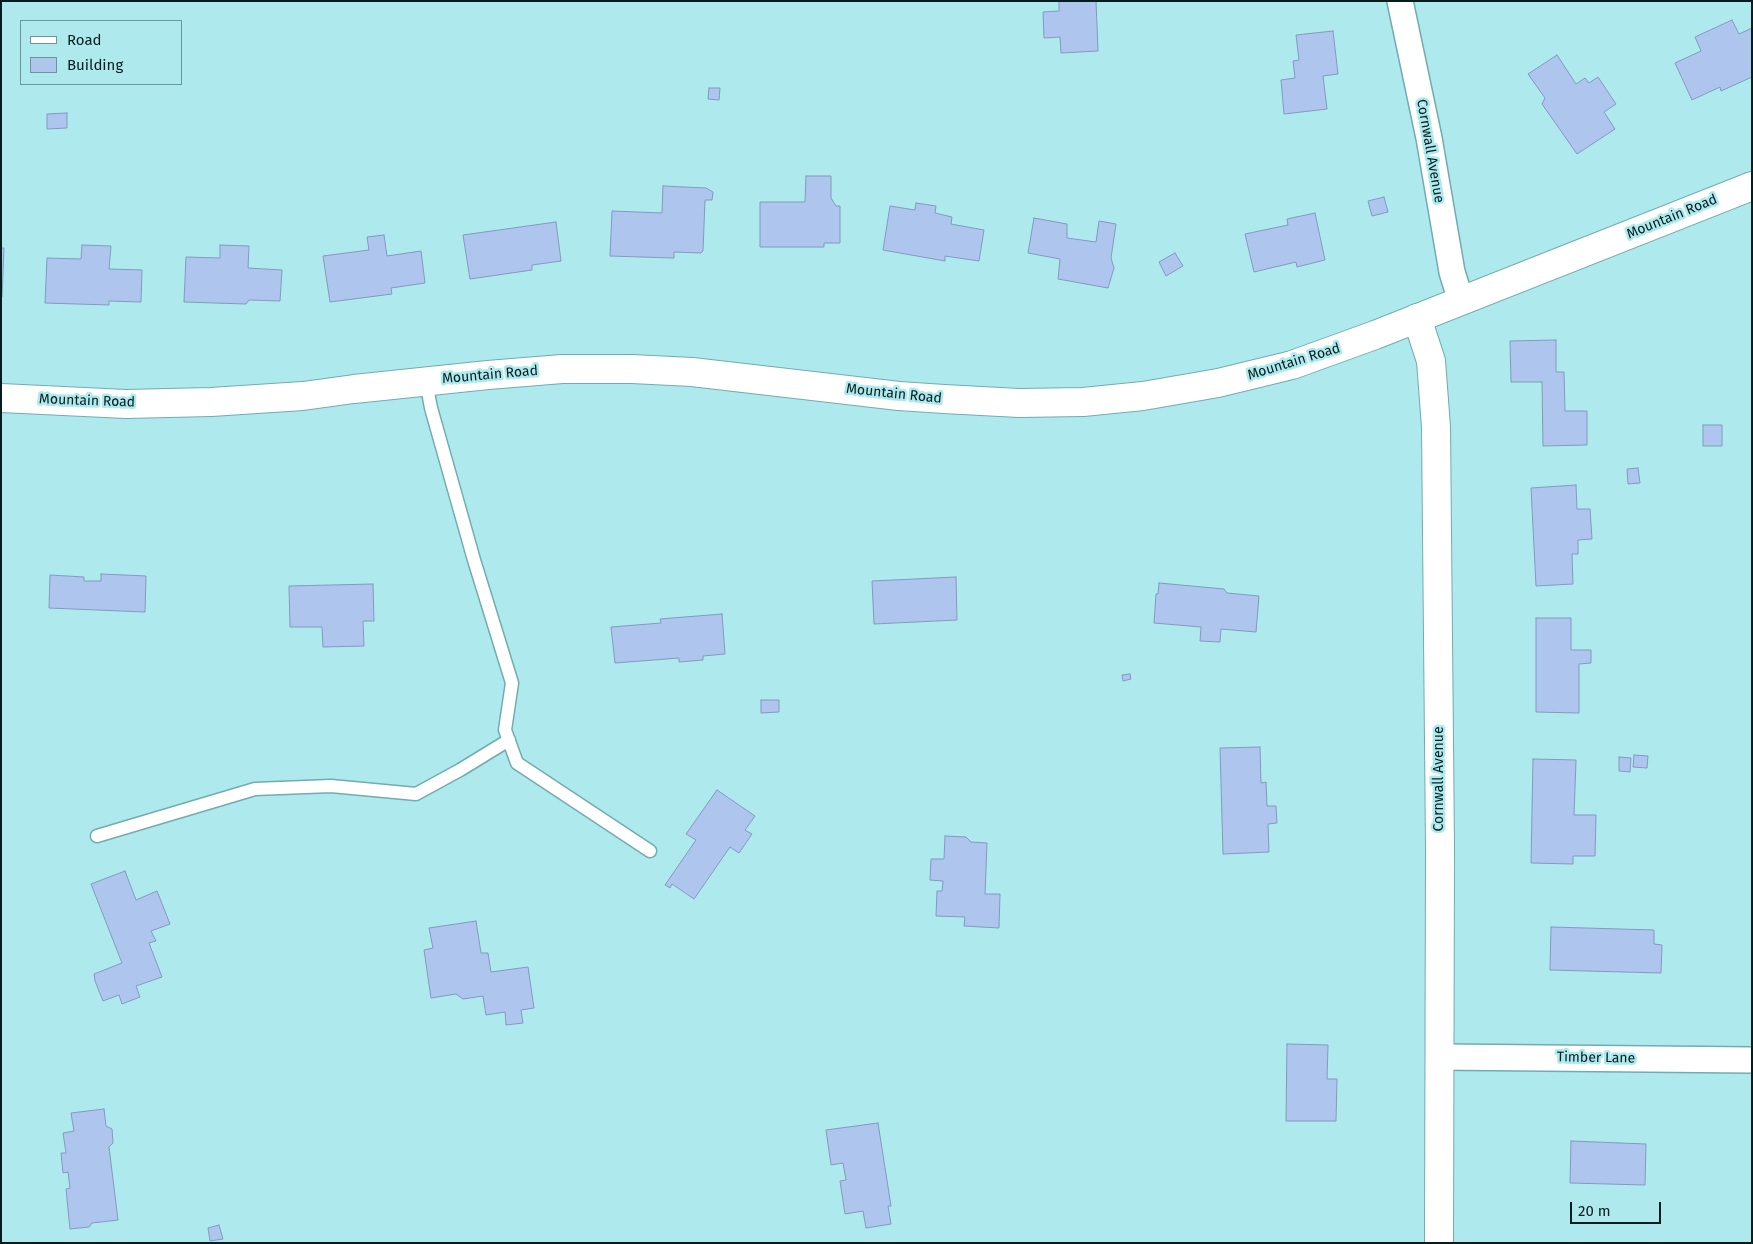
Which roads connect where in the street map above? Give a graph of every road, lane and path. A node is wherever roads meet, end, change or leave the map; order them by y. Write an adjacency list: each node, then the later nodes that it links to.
1 (1400, 1): 3 (street, Cornwall Avenue)
2 (1752, 186): 3 (main road, Mountain Road)
3 (1461, 301): 4 (main road, Mountain Road)
4 (1417, 318): 5 (main road, Mountain Road); 10 (main road, Cornwall Avenue)
5 (426, 381): 6 (main road, Mountain Road); 7 (lane)
6 (1, 398)
7 (509, 740): 8 (lane); 9 (lane)
8 (97, 836)
9 (650, 851)
10 (1440, 1056): 11 (street, Timber Lane); 12 (main road, Cornwall Avenue)
11 (1752, 1060)
12 (1439, 1243)

